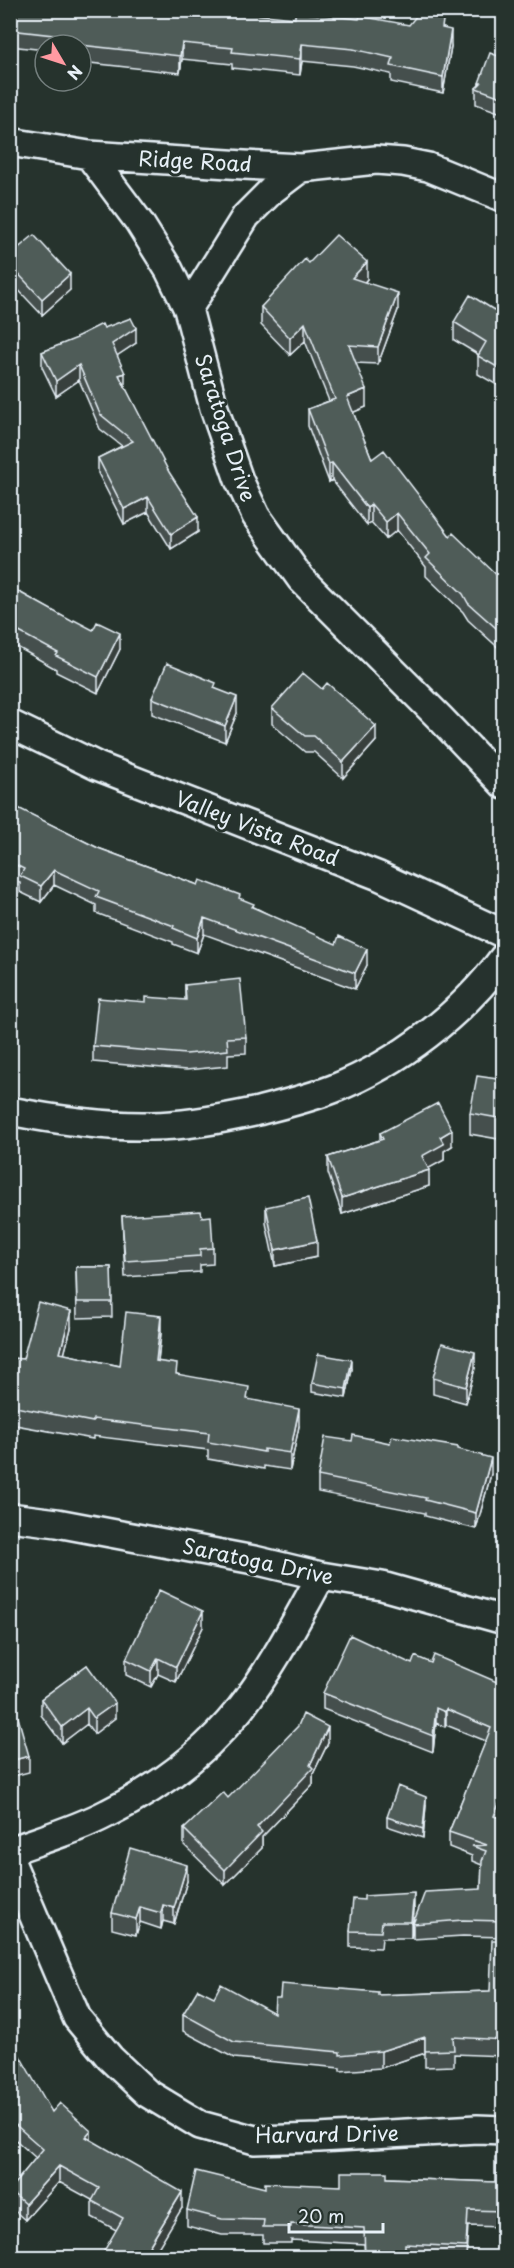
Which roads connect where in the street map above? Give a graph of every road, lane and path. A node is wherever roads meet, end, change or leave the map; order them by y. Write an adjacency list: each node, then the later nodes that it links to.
1 (10, 142): 2 (street)
2 (89, 155): 3 (street, Ridge Road); 5 (street, Saratoga Drive)
3 (301, 168): 4 (street, Ridge Road); 5 (street, Ridge Road)
4 (504, 198)
5 (188, 309): 7 (street, Saratoga Drive)
6 (10, 724): 8 (street, Valley Vista Road)
7 (504, 785)
8 (504, 934)
9 (504, 957): 10 (street)
10 (10, 1112)
11 (10, 1517): 12 (street, Saratoga Drive)
12 (321, 1576): 13 (street, Saratoga Drive); 14 (street)
13 (504, 1620)
14 (10, 1851)
15 (10, 1860): 16 (street, Harvard Drive)
16 (504, 2130)

